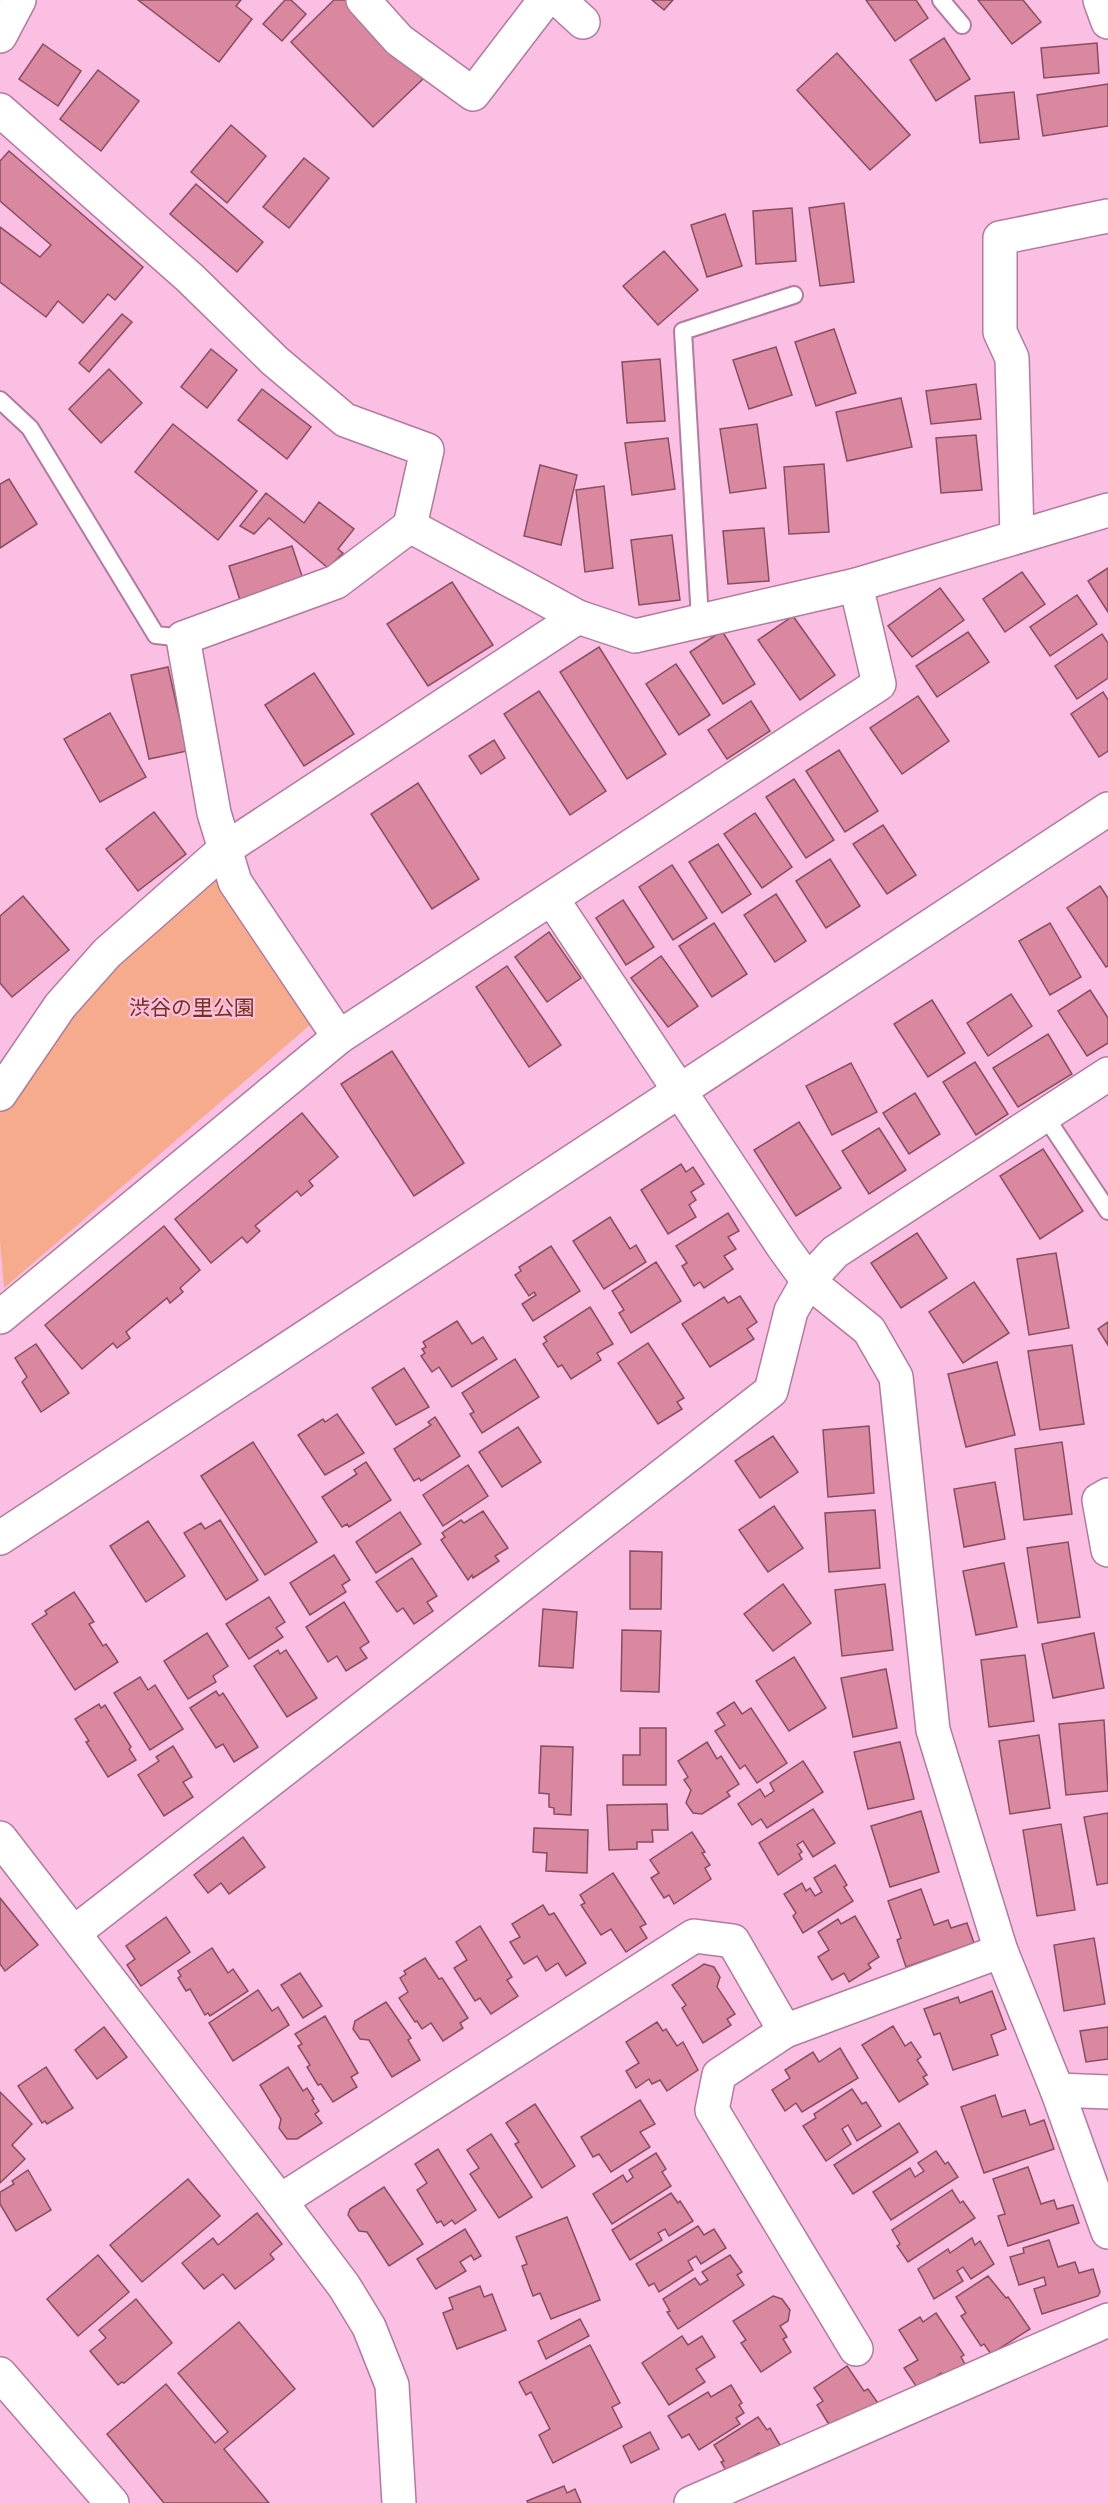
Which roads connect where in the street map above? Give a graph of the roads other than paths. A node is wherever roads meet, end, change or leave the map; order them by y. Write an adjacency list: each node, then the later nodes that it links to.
1 (19, 0): 10 (street)
2 (363, 0): 3 (street)
3 (546, 0)
4 (559, 0): 7 (street)
5 (941, 0): 9 (lane)
6 (1100, 0): 8 (street)
7 (583, 22)
8 (1108, 22)
9 (962, 25)
10 (0, 36)
11 (0, 110): 16 (street)
12 (1108, 216): 17 (street)
13 (794, 295): 20 (lane)
14 (0, 400): 21 (lane)
15 (1108, 510): 17 (street)
16 (410, 526): 19 (street); 21 (street)
17 (1017, 536): 18 (street)
18 (856, 585): 20 (street); 24 (street)
19 (578, 617): 20 (street); 23 (street)
20 (700, 619)
21 (183, 638): 23 (street)
22 (1108, 809): 27 (street)
23 (225, 849): 25 (street); 28 (street)
24 (552, 898): 25 (street); 27 (street)
25 (339, 1037): 32 (street)
26 (1108, 1074): 29 (street)
27 (680, 1091): 31 (street); 34 (street)
28 (0, 1094)
29 (1045, 1116): 30 (lane); 31 (street)
30 (1108, 1211)
31 (808, 1281): 37 (street); 38 (street)
32 (0, 1317)
33 (1108, 1495): 35 (street)
34 (0, 1538)
35 (1108, 1550)
36 (0, 1838): 37 (street)
37 (75, 1932): 42 (street)
38 (1001, 1952): 39 (street); 40 (street)
39 (786, 2031): 42 (street); 45 (street)
40 (1057, 2090): 41 (street); 43 (street)
41 (1108, 2092)
42 (280, 2201): 47 (street)
43 (1108, 2232)
44 (1108, 2320): 49 (street)
45 (856, 2349)
46 (0, 2374): 48 (street)
47 (396, 2501)
48 (112, 2503)
49 (691, 2503)

